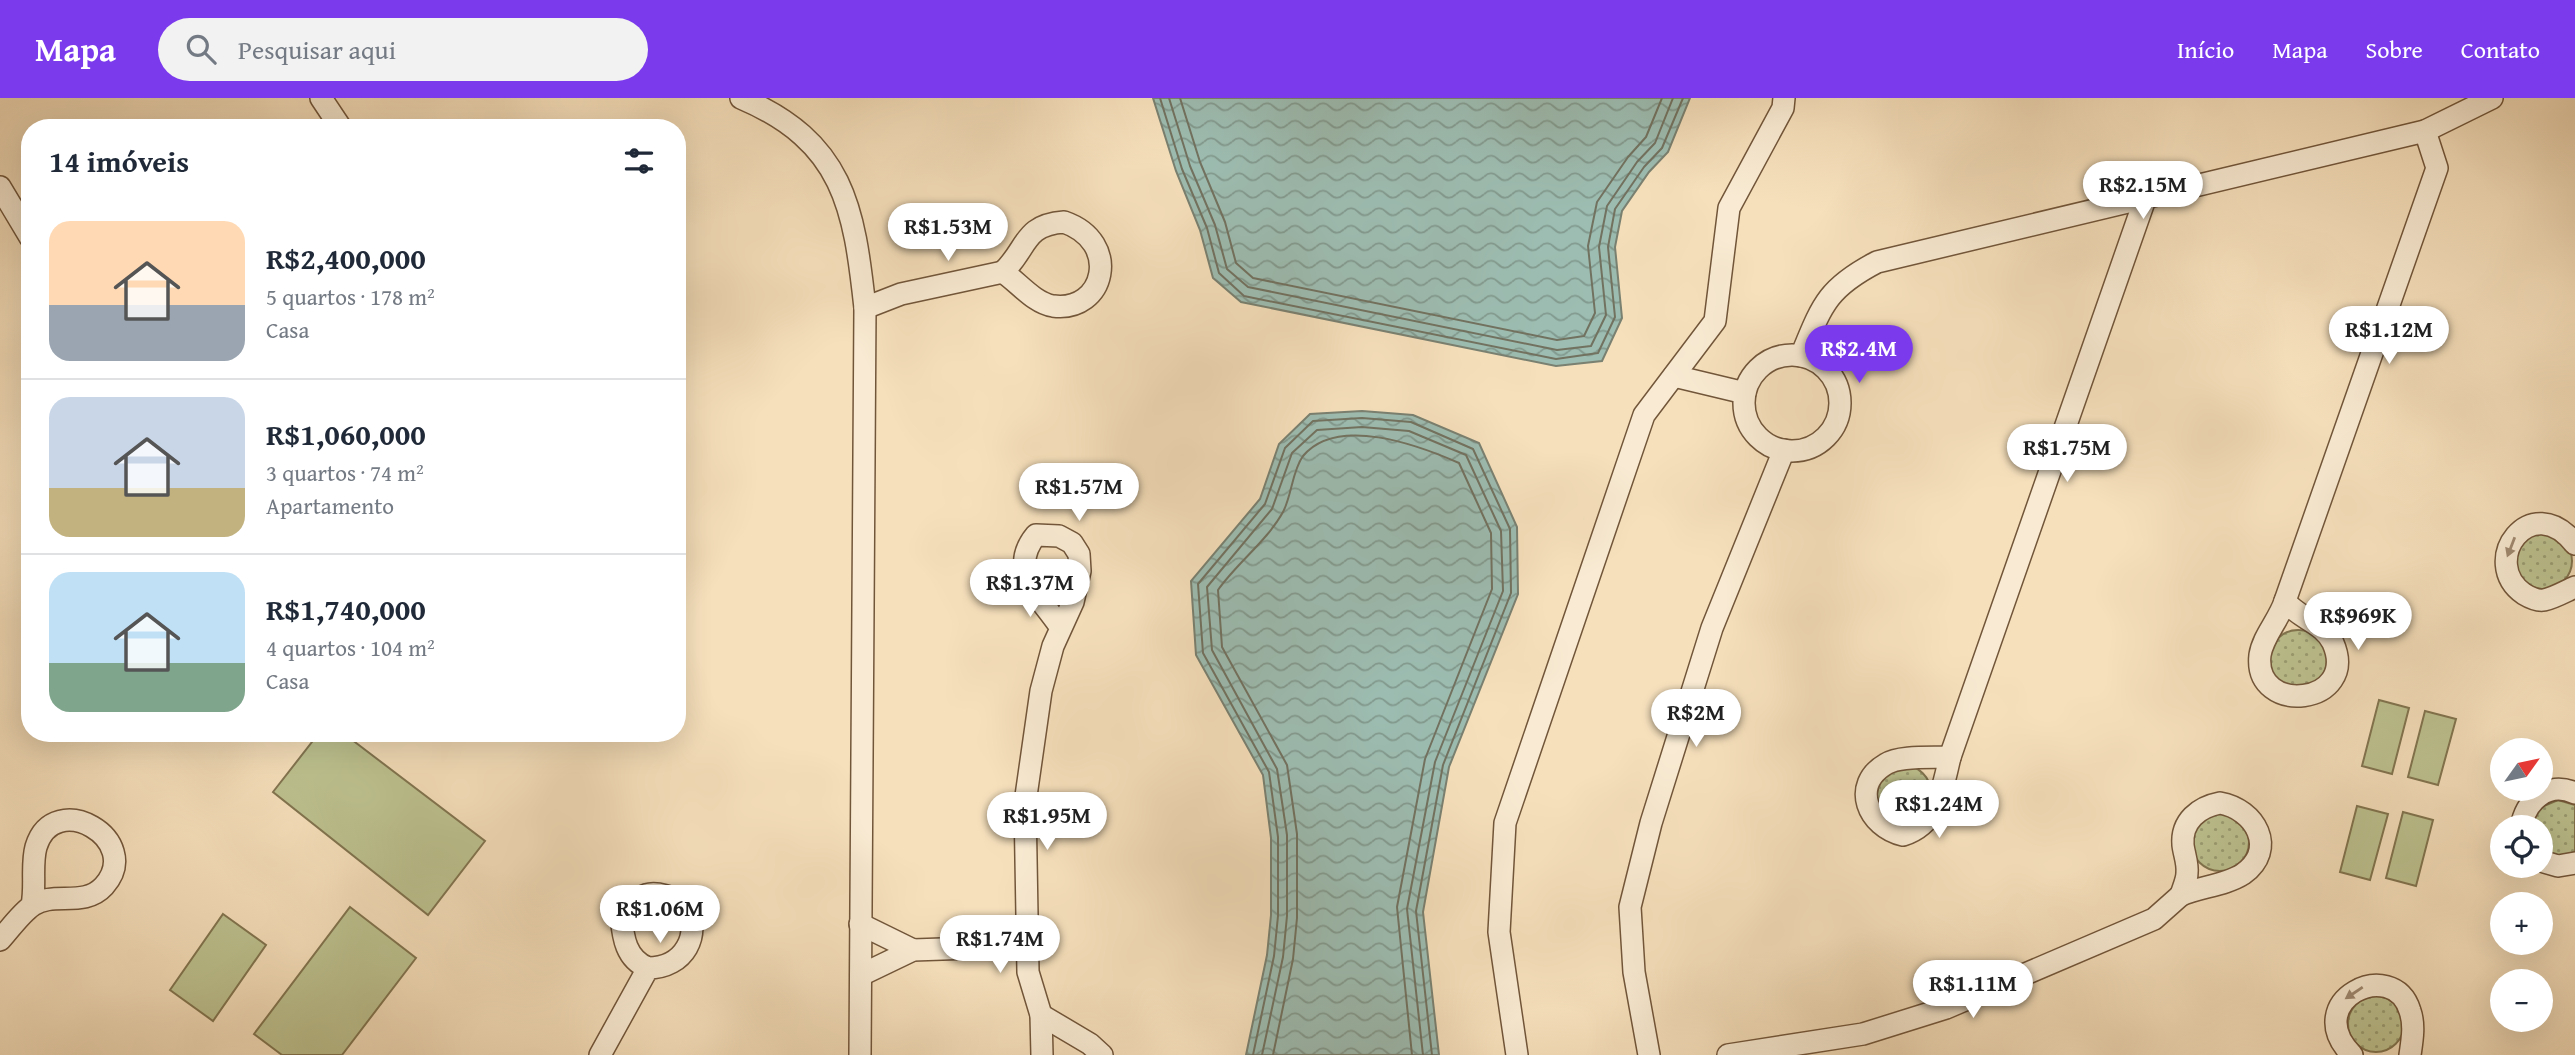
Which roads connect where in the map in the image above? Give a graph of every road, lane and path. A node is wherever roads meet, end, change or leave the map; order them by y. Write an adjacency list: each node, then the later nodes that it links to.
1 (321, 98): 5 (street)
2 (741, 98): 11 (street)
3 (1784, 98): 15 (street)
4 (2492, 98): 6 (street)
5 (335, 119)
6 (2425, 131): 8 (street); 20 (street)
7 (0, 187): 9 (street)
8 (2145, 199): 14 (street); 22 (street)
9 (21, 222)
10 (1003, 272): 10 (street); 12 (street)
11 (861, 274): 12 (street); 13 (street)
12 (901, 294): 13 (street)
13 (865, 308): 30 (street)
14 (1801, 356): 16 (street); 17 (street)
15 (1674, 376): 16 (street); 42 (street)
16 (1745, 393): 17 (street)
17 (1784, 450): 43 (street)
18 (2575, 544): 19 (street, one-way to 19)
19 (2575, 587)
20 (2285, 601): 20 (street)
21 (1061, 628): 29 (street)
22 (1950, 757)
23 (2575, 793): 24 (street)
24 (2525, 815)
25 (2575, 863): 26 (street)
26 (2553, 865)
27 (2181, 895): 27 (street); 44 (street)
28 (32, 905): 28 (street); 31 (street)
29 (1029, 922): 32 (street); 35 (street)
30 (860, 924): 33 (street); 36 (street)
31 (0, 940)
32 (1001, 947): 33 (street); 35 (street)
33 (913, 950): 36 (street)
34 (648, 968): 38 (street)
35 (1028, 972): 37 (street)
36 (861, 975): 39 (street)
37 (1041, 1015): 40 (street); 41 (street)
38 (600, 1055)
39 (860, 1055)
40 (1042, 1055)
41 (1102, 1055)
42 (1517, 1055)
43 (1649, 1055)
44 (1728, 1055)
45 (2352, 1055): 46 (street, one-way to 45)
46 (2410, 1055)

